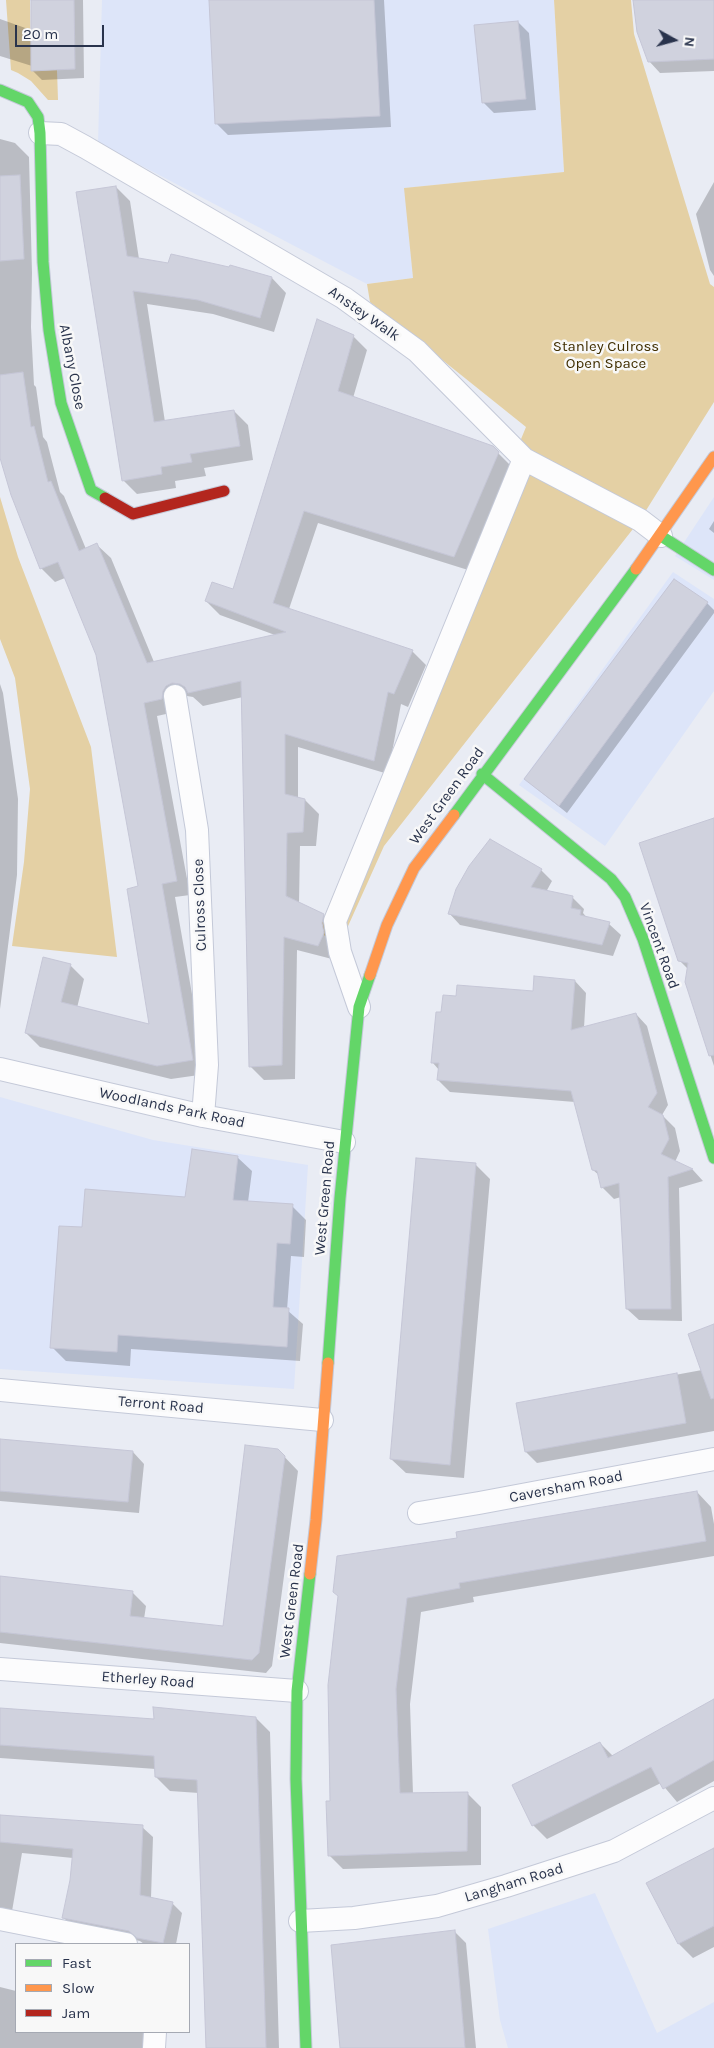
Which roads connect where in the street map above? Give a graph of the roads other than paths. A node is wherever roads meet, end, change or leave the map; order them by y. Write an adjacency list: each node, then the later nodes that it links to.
1 (0, 90): 2 (main road, Albany Close)
2 (40, 133): 4 (street, Anstey Walk); 5 (main road, Albany Close)
3 (714, 457): 6 (main road, West Green Road)
4 (524, 459): 6 (street, Anstey Walk); 10 (street)
5 (224, 491)
6 (661, 536): 7 (main road); 9 (main road, West Green Road)
7 (714, 570)
8 (175, 696): 12 (street, Culross Close)
9 (482, 774): 10 (main road, West Green Road); 14 (main road, Vincent Road)
10 (359, 1008): 13 (main road, West Green Road)
11 (0, 1069): 12 (street, Woodlands Park Road)
12 (203, 1116): 13 (street, Woodlands Park Road)
13 (344, 1142): 16 (main road, West Green Road)
14 (714, 1158)
15 (0, 1390): 16 (street, Terront Road)
16 (322, 1420): 20 (main road, West Green Road)
17 (714, 1459): 18 (street, Caversham Road)
18 (419, 1513)
19 (0, 1669): 20 (street, Etherley Road)
20 (296, 1691): 23 (main road, West Green Road)
21 (714, 1798): 23 (street, Langham Road)
22 (0, 1918): 24 (street)
23 (300, 1921): 27 (main road, West Green Road)
24 (121, 1943)
25 (155, 2033): 26 (street)
26 (154, 2048)
27 (306, 2048)

